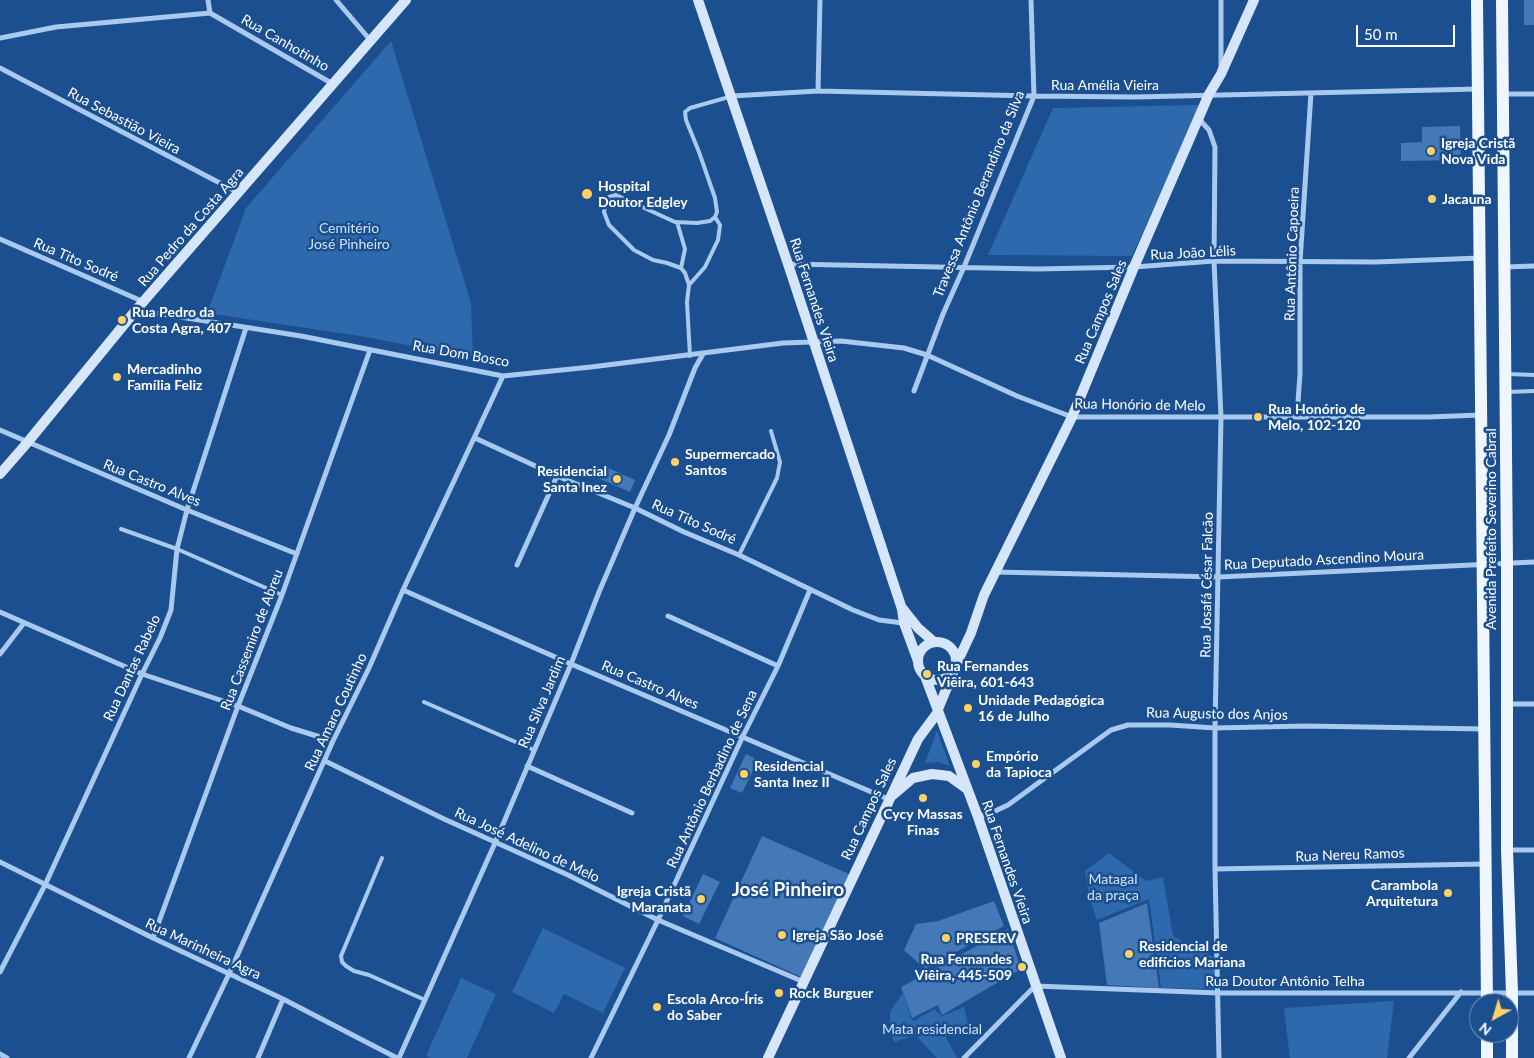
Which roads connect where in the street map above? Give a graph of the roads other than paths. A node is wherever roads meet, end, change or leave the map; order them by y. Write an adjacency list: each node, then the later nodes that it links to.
1 (208, 0): 11 (street)
2 (336, 0): 13 (street)
3 (406, 0): 13 (street, Rua Pedro da Costa Agra)
4 (698, 0): 23 (street, Rua Fernandes Vieira)
5 (820, 0): 18 (street)
6 (1032, 0): 24 (street, Travessa Antônio Berandino da Silva)
7 (1221, 0): 15 (street)
8 (1254, 0): 15 (street, Rua Campos Sales)
9 (1477, 0): 17 (main road, Avenida Prefeito Severino Cabral)
10 (1502, 0): 21 (main road, Avenida Prefeito Severino Cabral)
11 (210, 13): 12 (street); 16 (street, Rua Canhotinho)
12 (0, 38)
13 (371, 41): 16 (street, Rua Pedro da Costa Agra)
14 (0, 68): 26 (street, Rua Sebastião Vieira)
15 (1221, 74): 20 (street, Rua Campos Sales)
16 (333, 84): 26 (street, Rua Pedro da Costa Agra)
17 (1478, 89): 19 (street, Rua Amélia Vieira); 30 (main road, Avenida Prefeito Severino Cabral)
18 (818, 91): 23 (street, Rua Amélia Vieira); 24 (street, Rua Amélia Vieira)
19 (1311, 93): 20 (street, Rua Amélia Vieira); 32 (street, Rua Antônio Capoeira)
20 (1209, 94): 24 (street, Rua Amélia Vieira); 25 (street, Rua Campos Sales)
21 (1502, 94): 22 (street); 36 (main road, Avenida Prefeito Severino Cabral)
22 (1534, 94)
23 (732, 96): 27 (lane); 33 (street, Rua Fernandes Vieira)
24 (1034, 96): 38 (street, Travessa Antônio Berandino da Silva)
25 (1199, 119): 31 (street, Rua Josafá César Falcão); 35 (street, Rua Campos Sales)
26 (239, 193): 40 (street, Rua Pedro da Costa Agra)
27 (715, 217): 28 (lane); 39 (lane)
28 (677, 222): 37 (lane); 37 (lane)
29 (0, 239): 40 (street, Rua Tito Sodré)
30 (1480, 258): 32 (street, Rua João Lélis); 54 (main road, Avenida Prefeito Severino Cabral)
31 (1214, 261): 32 (street, Rua João Lélis); 35 (street, Rua João Lélis); 57 (street, Rua Josafá César Falcão)
32 (1300, 262): 55 (street, Rua Antônio Capoeira)
33 (788, 264): 38 (street, Rua João Lélis); 43 (street, Rua Fernandes Vieira)
34 (1534, 266): 36 (street)
35 (1134, 267): 38 (street, Rua João Lélis); 56 (street, Rua Campos Sales)
36 (1504, 267): 48 (main road, Avenida Prefeito Severino Cabral)
37 (681, 268): 39 (lane)
38 (964, 268): 46 (street, Travessa Antônio Berandino da Silva)
39 (689, 285): 47 (lane)
40 (144, 302): 41 (street, Rua Pedro da Costa Agra)
41 (136, 310): 42 (street, Rua Dom Bosco); 61 (street, Rua Pedro da Costa Agra)
42 (246, 328): 44 (street, Rua Dom Bosco); 65 (street, Rua Dantas Rabelo)
43 (814, 342): 45 (street, Rua Dom Bosco); 46 (street, Rua Honório de Melo); 79 (street, Rua Fernandes Vieira)
44 (370, 350): 49 (street, Rua Dom Bosco); 68 (street, Rua Cassemiro de Abreu)
45 (703, 354): 47 (street, Rua Dom Bosco); 64 (street, Rua Silva Jardim)
46 (928, 355): 51 (street, Travessa Antônio Berandino da Silva); 56 (street, Rua Honório de Melo)
47 (690, 356): 49 (street, Rua Dom Bosco)
48 (1505, 374): 50 (lane); 52 (main road, Avenida Prefeito Severino Cabral)
49 (503, 376): 60 (street, Rua Amaro Coutinho)
50 (1534, 376)
51 (914, 391)
52 (1505, 392): 53 (lane); 71 (main road, Avenida Prefeito Severino Cabral)
53 (1534, 392)
54 (1481, 415): 55 (street, Rua Honório de Melo); 72 (main road, Avenida Prefeito Severino Cabral)
55 (1297, 416): 57 (street, Rua Honório de Melo)
56 (1072, 417): 57 (street, Rua Honório de Melo); 74 (street, Rua Campos Sales)
57 (1221, 417): 75 (street, Rua Josafá César Falcão)
58 (0, 430): 61 (street, Rua Castro Alves)
59 (771, 431): 69 (lane)
60 (475, 438): 63 (street, Rua Tito Sodré); 76 (street, Rua Amaro Coutinho)
61 (27, 443): 62 (street, Rua Pedro da Costa Agra); 65 (street, Rua Castro Alves)
62 (0, 474)
63 (557, 476): 64 (street, Rua Tito Sodré); 73 (street)
64 (635, 508): 69 (street, Rua Tito Sodré); 89 (street, Rua Silva Jardim)
65 (187, 510): 67 (street, Rua Dantas Rabelo); 68 (street, Rua Castro Alves)
66 (121, 529): 67 (lane)
67 (177, 549): 78 (lane); 92 (street, Rua Dantas Rabelo)
68 (297, 554): 78 (street, Rua Cassemiro de Abreu)
69 (739, 555): 77 (street, Rua Tito Sodré)
70 (1534, 562): 71 (street, Rua Deputado Ascendino Moura)
71 (1507, 563): 72 (street, Rua Deputado Ascendino Moura); 95 (main road, Avenida Prefeito Severino Cabral)
72 (1484, 564): 75 (street, Rua Deputado Ascendino Moura); 100 (main road, Avenida Prefeito Severino Cabral)
73 (517, 565)
74 (995, 572): 75 (street, Rua Deputado Ascendino Moura); 84 (street, Rua Campos Sales)
75 (1219, 576): 99 (street, Rua Josafá César Falcão)
76 (403, 590): 89 (street, Rua Castro Alves); 102 (street, Rua Amaro Coutinho)
77 (810, 590): 83 (street, Rua Tito Sodré); 90 (street, Rua Antônio Berbadino de Sena)
78 (282, 595): 97 (street, Rua Cassemiro de Abreu)
79 (902, 609): 83 (street, Rua Fernandes Vieira); 85 (street, Rua Fernandes Vieira)
80 (0, 612): 82 (street)
81 (668, 616): 90 (street)
82 (24, 623): 87 (street); 92 (street)
83 (904, 623): 88 (street, Rua Fernandes Vieira)
84 (970, 633): 86 (street); 91 (street, Rua Campos Sales)
85 (934, 642): 86 (street); 88 (street)
86 (950, 646): 91 (street)
87 (0, 654)
88 (918, 661): 93 (street)
89 (571, 664): 101 (street, Rua Castro Alves); 103 (street, Rua Silva Jardim)
90 (778, 666): 101 (street, Rua Antônio Berbadino de Sena)
91 (955, 668): 93 (street); 98 (street, Rua Campos Sales)
92 (142, 674): 97 (street); 117 (street, Rua Dantas Rabelo)
93 (925, 676): 98 (street, Rua Fernandes Vieira)
94 (424, 702): 103 (lane)
95 (1506, 704): 96 (street); 111 (main road, Avenida Prefeito Severino Cabral)
96 (1534, 704)
97 (238, 706): 102 (street); 119 (street, Rua Cassemiro de Abreu)
98 (938, 710): 106 (street, Rua Fernandes Vieira); 107 (street, Rua Campos Sales)
99 (1215, 728): 100 (street, Rua Augusto dos Anjos); 109 (street, Rua Augusto dos Anjos); 116 (street, Rua Josafá César Falcão)
100 (1484, 729): 115 (main road, Avenida Prefeito Severino Cabral)
101 (742, 738): 107 (street, Rua Castro Alves); 118 (street, Rua Antônio Berbadino de Sena)
102 (333, 741): 104 (street, Rua Amaro Coutinho)
103 (534, 750): 105 (street, Rua Silva Jardim)
104 (325, 761): 110 (street, Rua José Adelino de Melo); 121 (street, Rua Amaro Coutinho)
105 (526, 766): 108 (street); 110 (street, Rua Silva Jardim)
106 (967, 790): 107 (street); 109 (street, Rua Fernandes Vieira)
107 (888, 799): 122 (street, Rua Campos Sales)
108 (632, 814)
109 (978, 817): 123 (street, Rua Fernandes Vieira)
110 (495, 843): 118 (street, Rua José Adelino de Melo); 132 (street, Rua Silva Jardim)
111 (1507, 850): 112 (street); 127 (main road, Avenida Prefeito Severino Cabral)
112 (1534, 850)
113 (382, 858): 132 (lane)
114 (0, 862): 117 (street, Rua Marinheira Agra)
115 (1485, 864): 116 (street, Rua Nereu Ramos); 126 (main road, Avenida Prefeito Severino Cabral)
116 (1215, 869): 125 (street, Rua Josafá César Falcão)
117 (45, 885): 119 (street, Rua Marinheira Agra); 120 (street, Rua Dantas Rabelo)
118 (658, 920): 122 (street, Rua José Adelino de Melo); 140 (street, Rua Antônio Berbadino de Sena)
119 (153, 938): 121 (street, Rua Marinheira Agra)
120 (0, 972)
121 (229, 974): 131 (street, Rua Marinheira Agra); 137 (street, Rua Amaro Coutinho)
122 (804, 982): 141 (street, Rua Campos Sales)
123 (1035, 986): 125 (street, Rua Doutor Antônio Telha); 142 (street); 143 (street, Rua Fernandes Vieira)
124 (1461, 992): 125 (street, Rua Doutor Antônio Telha); 130 (street, Rua Doutor Antônio Telha); 145 (street)
125 (1219, 993): 144 (street, Rua Josafá César Falcão)
126 (1487, 993)
127 (1512, 993)
128 (1519, 993): 129 (street, Rua Doutor Antônio Telha)
129 (1534, 993)
130 (1469, 994)
131 (283, 999): 138 (street); 139 (street, Rua Marinheira Agra)
132 (425, 1000): 139 (street, Rua Silva Jardim)
133 (1487, 1043): 146 (main road)
134 (1512, 1043): 147 (main road, Avenida Prefeito Severino Cabral)
135 (0, 1054): 136 (street)
136 (8, 1058)
137 (189, 1058)
138 (258, 1058)
139 (398, 1058)
140 (591, 1058)
141 (768, 1058)
142 (964, 1058)
143 (1061, 1058)
144 (1219, 1058)
145 (1410, 1058)
146 (1487, 1058)
147 (1512, 1058)

